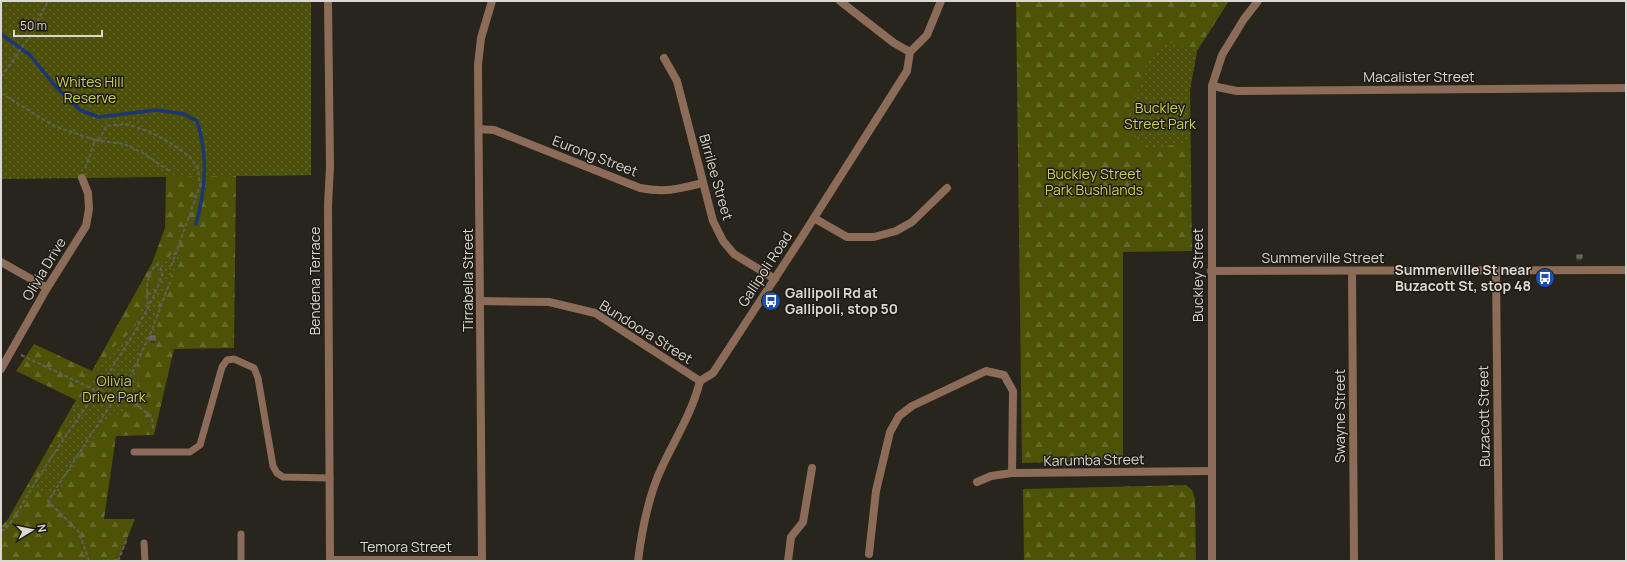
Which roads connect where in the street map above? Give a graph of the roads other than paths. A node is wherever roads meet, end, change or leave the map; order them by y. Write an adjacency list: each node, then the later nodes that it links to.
1 (328, 1): 29 (street, Bendena Terrace)
2 (492, 1): 10 (street, Tirrabella Street)
3 (840, 1): 6 (street)
4 (941, 1): 6 (street)
5 (1258, 1): 8 (street, Buckley Street)
6 (910, 52): 14 (street, Gallipoli Road)
7 (664, 58): 12 (street, Birrilee Street)
8 (1212, 86): 9 (street, Macalister Street); 17 (street, Buckley Street)
9 (1626, 88)
10 (479, 129): 12 (street, Eurong Street); 22 (street, Tirrabella Street)
11 (82, 178): 21 (street, Olivia Drive)
12 (703, 183): 20 (street, Birrilee Street)
13 (947, 188): 14 (street)
14 (814, 218): 20 (street, Gallipoli Road)
15 (1, 262): 21 (street)
16 (1626, 270): 19 (street, Summerville Street)
17 (1211, 271): 18 (street, Summerville Street); 27 (street, Buckley Street)
18 (1352, 271): 19 (street, Summerville Street); 41 (street, Swayne Street)
19 (1496, 271): 42 (street, Buzacott Street)
20 (775, 279): 24 (street, Gallipoli Road)
21 (47, 288): 23 (street, Olivia Drive)
22 (481, 301): 24 (street, Bundoora Street); 34 (street, Tirrabella Street)
23 (1, 369)
24 (700, 381): 38 (street)
25 (134, 452): 29 (lane)
26 (812, 468): 39 (street)
27 (1212, 471): 28 (street, Karumba Street); 40 (street, Buckley Street)
28 (1012, 473): 30 (street, Karumba Street); 33 (street)
29 (330, 478): 37 (street, Bendena Terrace)
30 (977, 482)
31 (241, 534): 36 (lane)
32 (144, 543): 35 (lane)
33 (869, 554)
34 (482, 560): 37 (street, Temora Street)
35 (144, 561)
36 (241, 561)
37 (330, 561)
38 (638, 561)
39 (788, 561)
40 (1212, 561)
41 (1354, 561)
42 (1499, 561)

